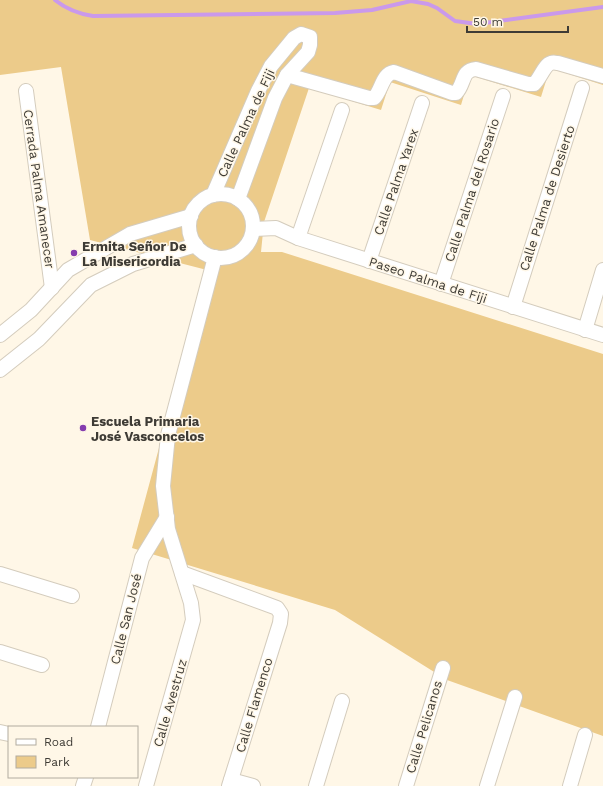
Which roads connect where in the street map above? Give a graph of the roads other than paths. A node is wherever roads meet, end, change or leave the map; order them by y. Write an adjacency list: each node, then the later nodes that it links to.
1 (288, 75): 2 (street); 8 (street, Calle Palma de Fiji); 9 (street, Calle Palma de Fiji)
2 (603, 76)
3 (582, 88): 19 (street, Calle Palma de Desierto)
4 (26, 91): 18 (street, Cerrada Palma Amanecer)
5 (503, 96): 17 (street, Calle Palma del Rosario)
6 (422, 103): 15 (street, Calle Palma Yarex)
7 (342, 110): 12 (street)
8 (213, 195): 9 (street); 10 (street)
9 (238, 199): 11 (street)
10 (191, 216): 13 (street); 18 (street)
11 (253, 230): 12 (street, Paseo Palma de Fiji); 14 (street)
12 (298, 238): 15 (street, Paseo Palma de Fiji)
13 (196, 245): 14 (street); 23 (street)
14 (215, 257): 24 (street)
15 (369, 261): 17 (street, Paseo Palma de Fiji)
16 (603, 270): 20 (street)
17 (441, 284): 19 (street, Paseo Palma de Fiji)
18 (52, 288): 21 (street)
19 (513, 307): 20 (street, Paseo Palma de Fiji)
20 (585, 330): 22 (street, Paseo Palma de Fiji)
21 (0, 335)
22 (603, 335)
23 (0, 370)
24 (167, 517): 25 (street); 33 (street, Calle San José)
25 (182, 573): 35 (street, Calle Flamenco); 36 (street, Calle Avestruz)
26 (0, 574): 27 (street)
27 (72, 596)
28 (0, 652): 29 (street)
29 (42, 665)
30 (443, 668): 39 (street, Calle Pelicanos)
31 (515, 697): 40 (street)
32 (342, 701): 38 (street)
33 (98, 726)
34 (585, 735): 41 (street)
35 (230, 783): 37 (street)
36 (146, 786)
37 (253, 786)
38 (316, 786)
39 (406, 786)
40 (487, 786)
41 (570, 786)

